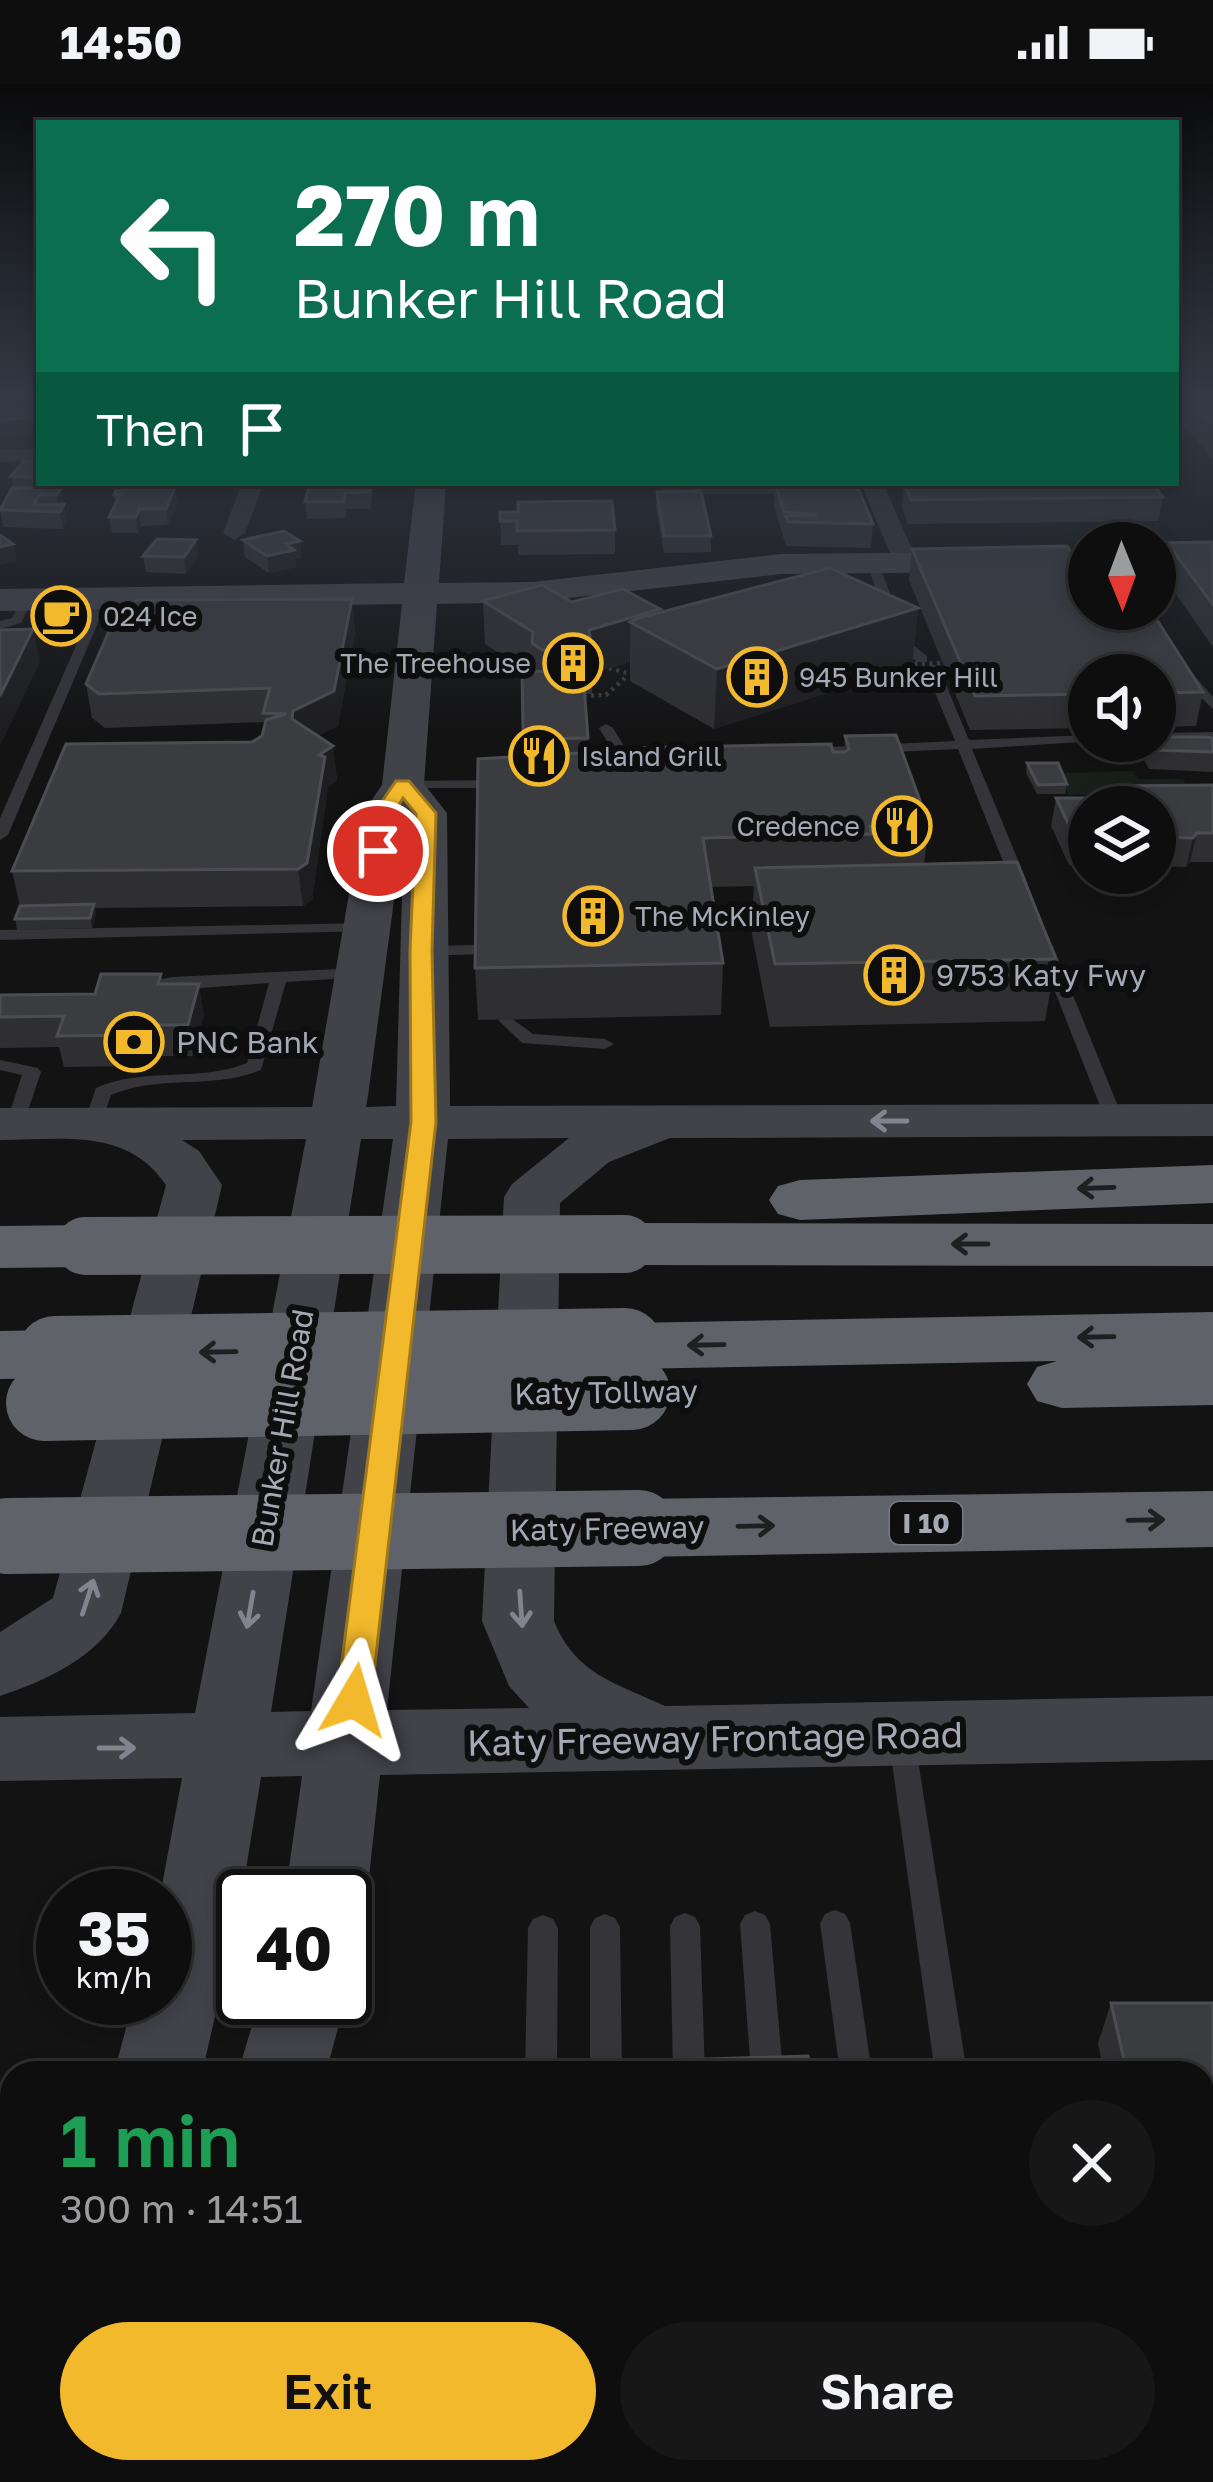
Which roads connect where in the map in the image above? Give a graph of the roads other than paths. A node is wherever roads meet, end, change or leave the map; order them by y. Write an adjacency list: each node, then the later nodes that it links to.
1 (243, 510): 4 (street)
2 (429, 510): 7 (street, Bunker Hill Road)
3 (878, 510): 6 (street)
4 (234, 533)
5 (1068, 561): 6 (street)
6 (889, 563): 7 (street); 21 (lane)
7 (421, 594): 9 (street); 29 (street, Bunker Hill Road)
8 (14, 600): 9 (street); 14 (lane)
9 (105, 610): 24 (lane)
10 (347, 611): 11 (lane)
11 (232, 613)
12 (141, 614): 13 (lane)
13 (187, 614)
14 (0, 625)
15 (1176, 660): 16 (lane)
16 (1213, 705)
17 (606, 728): 26 (lane)
18 (1213, 736): 19 (lane)
19 (1176, 737)
20 (1068, 740): 21 (lane)
21 (963, 742): 22 (lane); 32 (lane)
22 (788, 755)
23 (57, 756): 24 (lane)
24 (34, 757): 30 (lane)
25 (658, 775): 26 (lane)
26 (637, 778): 27 (lane)
27 (616, 779)
28 (517, 783): 29 (lane)
29 (403, 785): 35 (street, Bunker Hill Road); 37 (street, Bunker Hill Road)
30 (4, 815): 31 (lane)
31 (0, 835)
32 (1026, 899)
33 (1034, 919): 44 (lane)
34 (0, 935): 35 (lane)
35 (364, 950): 38 (lane); 48 (street, Bunker Hill Road)
36 (479, 950): 37 (lane)
37 (421, 951): 45 (street, Bunker Hill Road)
38 (279, 977): 39 (lane); 47 (lane)
39 (108, 994)
40 (507, 1020): 41 (lane)
41 (605, 1044)
42 (0, 1066): 49 (lane)
43 (1213, 1120): 44 (street)
44 (1115, 1121): 46 (street, one-way to 46)
45 (423, 1122): 46 (street); 48 (street); 64 (street, Bunker Hill Road)
46 (676, 1122): 63 (street, one-way to 63)
47 (108, 1123): 48 (street); 49 (street); 60 (street, one-way to 47)
48 (336, 1123): 65 (street, Bunker Hill Road, one-way to 65)
49 (7, 1124)
50 (1213, 1184): 51 (highway, one-way to 51)
51 (637, 1244): 52 (highway, one-way to 51); 53 (highway, bridge)
52 (1213, 1245)
53 (0, 1247)
54 (1213, 1335): 55 (highway, Katy Tollway, one-way to 55)
55 (631, 1369): 56 (highway, Katy Tollway, bridge); 57 (highway, Katy Tollway)
56 (25, 1379)
57 (1213, 1382)
58 (1213, 1519): 59 (highway, Katy Freeway / I 10, one-way to 58, bridge)
59 (4, 1536)
60 (0, 1666)
61 (1213, 1728): 62 (street, Katy Freeway Frontage Road)
62 (901, 1735): 63 (street, Katy Freeway Frontage Road); 81 (lane)
63 (662, 1739): 64 (street, Katy Freeway Frontage Road)
64 (349, 1744): 65 (street, Katy Freeway Frontage Road); 67 (street, Bunker Hill Road)
65 (226, 1747): 66 (street, Katy Freeway Frontage Road, one-way to 65); 74 (street, Bunker Hill Road)
66 (0, 1749)
67 (330, 1869)
68 (836, 1923): 80 (lane)
69 (754, 1924): 79 (lane)
70 (685, 1925): 78 (lane)
71 (605, 1927): 77 (lane)
72 (543, 1928): 76 (lane)
73 (296, 2025): 75 (street)
74 (161, 2061)
75 (286, 2061)
76 (541, 2061)
77 (606, 2061)
78 (689, 2061)
79 (766, 2061)
80 (854, 2061)
81 (949, 2061)

